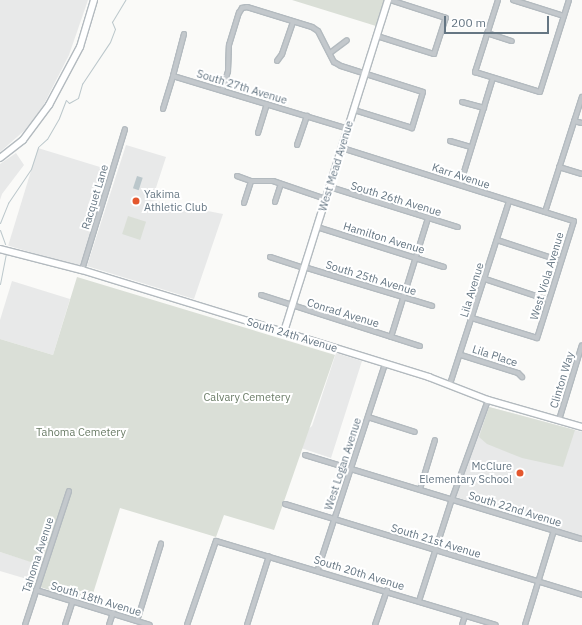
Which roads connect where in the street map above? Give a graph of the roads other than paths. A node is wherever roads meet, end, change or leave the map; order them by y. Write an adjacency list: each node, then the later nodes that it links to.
1 (94, 0): 35 (main road)
2 (389, 0): 10 (street, West Mead Avenue); 10 (street)
3 (498, 0): 9 (street)
4 (513, 0): 6 (street)
5 (569, 0): 6 (street)
6 (564, 16): 17 (street)
7 (293, 22): 13 (street); 14 (street); 18 (street)
8 (184, 34): 16 (street)
9 (487, 34): 12 (street); 17 (street)
10 (377, 36): 15 (street, West Mead Avenue)
11 (347, 40): 13 (street)
12 (512, 41)
13 (330, 53): 15 (street)
14 (277, 61)
15 (365, 73): 24 (street, West Mead Avenue); 24 (street)
16 (173, 76): 18 (street, South 27th Avenue); 23 (street)
17 (493, 78): 22 (street)
18 (222, 90): 21 (street, South 27th Avenue)
19 (582, 97): 26 (street)
20 (462, 102): 22 (street)
21 (267, 104): 25 (street, South 27th Avenue); 30 (street)
22 (484, 108): 33 (street)
23 (163, 109)
24 (354, 110): 29 (street, West Mead Avenue)
25 (307, 116): 29 (street, South 27th Avenue); 32 (street)
26 (574, 121): 27 (street); 36 (street)
27 (582, 123)
28 (125, 129): 59 (street, Racquet Lane)
29 (348, 129): 34 (street, West Mead Avenue)
30 (258, 133)
31 (450, 141): 33 (street)
32 (297, 145)
33 (471, 147): 41 (street)
34 (342, 148): 41 (street, Karr Avenue); 42 (street, West Mead Avenue)
35 (0, 158)
36 (559, 167): 37 (street); 47 (street)
37 (582, 174)
38 (237, 176): 39 (street)
39 (251, 181): 40 (street); 46 (street)
40 (281, 184): 43 (street); 45 (street)
41 (460, 185): 44 (street, Karr Avenue)
42 (330, 187): 43 (street, West Mead Avenue); 48 (street, South 26th Avenue)
43 (326, 199): 50 (street, West Mead Avenue)
44 (509, 201): 47 (street, Karr Avenue); 52 (street, Lila Avenue)
45 (275, 202)
46 (244, 203)
47 (545, 212): 49 (street, Karr Avenue)
48 (428, 218): 51 (street, South 26th Avenue); 55 (street)
49 (574, 221): 56 (street, West Viola Avenue)
50 (317, 227): 55 (street, Hamilton Avenue); 58 (street, West Mead Avenue)
51 (458, 227)
52 (497, 240): 56 (street); 60 (street, Lila Avenue)
53 (0, 249): 59 (street, South 24th Avenue)
54 (270, 257): 58 (street, South 25th Avenue)
55 (416, 258): 57 (street, Hamilton Avenue); 62 (street)
56 (561, 261): 63 (street, West Viola Avenue)
57 (444, 267)
58 (304, 268): 62 (street, South 25th Avenue); 64 (street, West Mead Avenue)
59 (82, 270): 67 (street, South 24th Avenue)
60 (485, 279): 63 (street); 66 (street, Lila Avenue)
61 (261, 295): 64 (street, Conrad Avenue)
62 (403, 298): 65 (street, South 25th Avenue); 68 (street)
63 (548, 300): 66 (street, West Viola Avenue)
64 (292, 306): 67 (street, West Mead Avenue); 68 (street, Conrad Avenue)
65 (432, 306)
66 (472, 318): 71 (street, Lila Avenue)
67 (284, 332): 72 (street, South 24th Avenue)
68 (390, 337): 70 (street, Conrad Avenue)
69 (582, 345): 77 (street, Clinton Way)
70 (420, 346)
71 (461, 355): 73 (street, Lila Place); 74 (street, Lila Avenue)
72 (385, 364): 74 (street, South 24th Avenue); 76 (street, West Logan Avenue)
73 (522, 377)
74 (450, 384): 75 (street, South 24th Avenue)
75 (488, 400): 77 (street, South 24th Avenue); 85 (street)
76 (368, 417): 79 (street); 82 (street, West Logan Avenue)
77 (559, 420): 78 (street, South 24th Avenue)
78 (582, 427)
79 (415, 432)
80 (435, 440): 83 (street)
81 (305, 455): 82 (street, South 22nd Avenue)
82 (351, 469): 83 (street, South 22nd Avenue); 87 (street, West Logan Avenue)
83 (420, 489): 85 (street, South 22nd Avenue)
84 (69, 491): 95 (street, Tahoma Avenue)
85 (452, 499): 88 (street, South 22nd Avenue); 91 (street)
86 (286, 504): 87 (street, South 21st Avenue)
87 (334, 519): 91 (street, South 21st Avenue); 93 (street, West Logan Avenue)
88 (554, 530): 89 (street, South 22nd Avenue); 94 (street)
89 (582, 539)
90 (161, 544): 102 (street)
91 (436, 550): 94 (street, South 21st Avenue); 98 (street)
92 (269, 556): 93 (street, South 20th Avenue); 107 (street, South 20th Avenue); 108 (street)
93 (318, 569): 96 (street, South 20th Avenue)
94 (539, 582): 97 (street, South 21st Avenue); 112 (street)
95 (36, 590): 99 (street, South 18th Avenue); 103 (street, Tahoma Avenue)
96 (386, 590): 98 (street, South 20th Avenue); 109 (street)
97 (582, 595)
98 (420, 601): 101 (street, South 20th Avenue)
99 (72, 602): 100 (street, South 18th Avenue); 104 (street)
100 (113, 613): 102 (street, South 18th Avenue); 105 (street)
101 (465, 616): 110 (street); 111 (street, South 20th Avenue)
102 (138, 621): 106 (street, South 18th Avenue)
103 (25, 625)
104 (65, 625)
105 (109, 625)
106 (150, 625)
107 (187, 625)
108 (247, 625)
109 (375, 625)
110 (462, 625)
111 (496, 625)
112 (525, 625)

